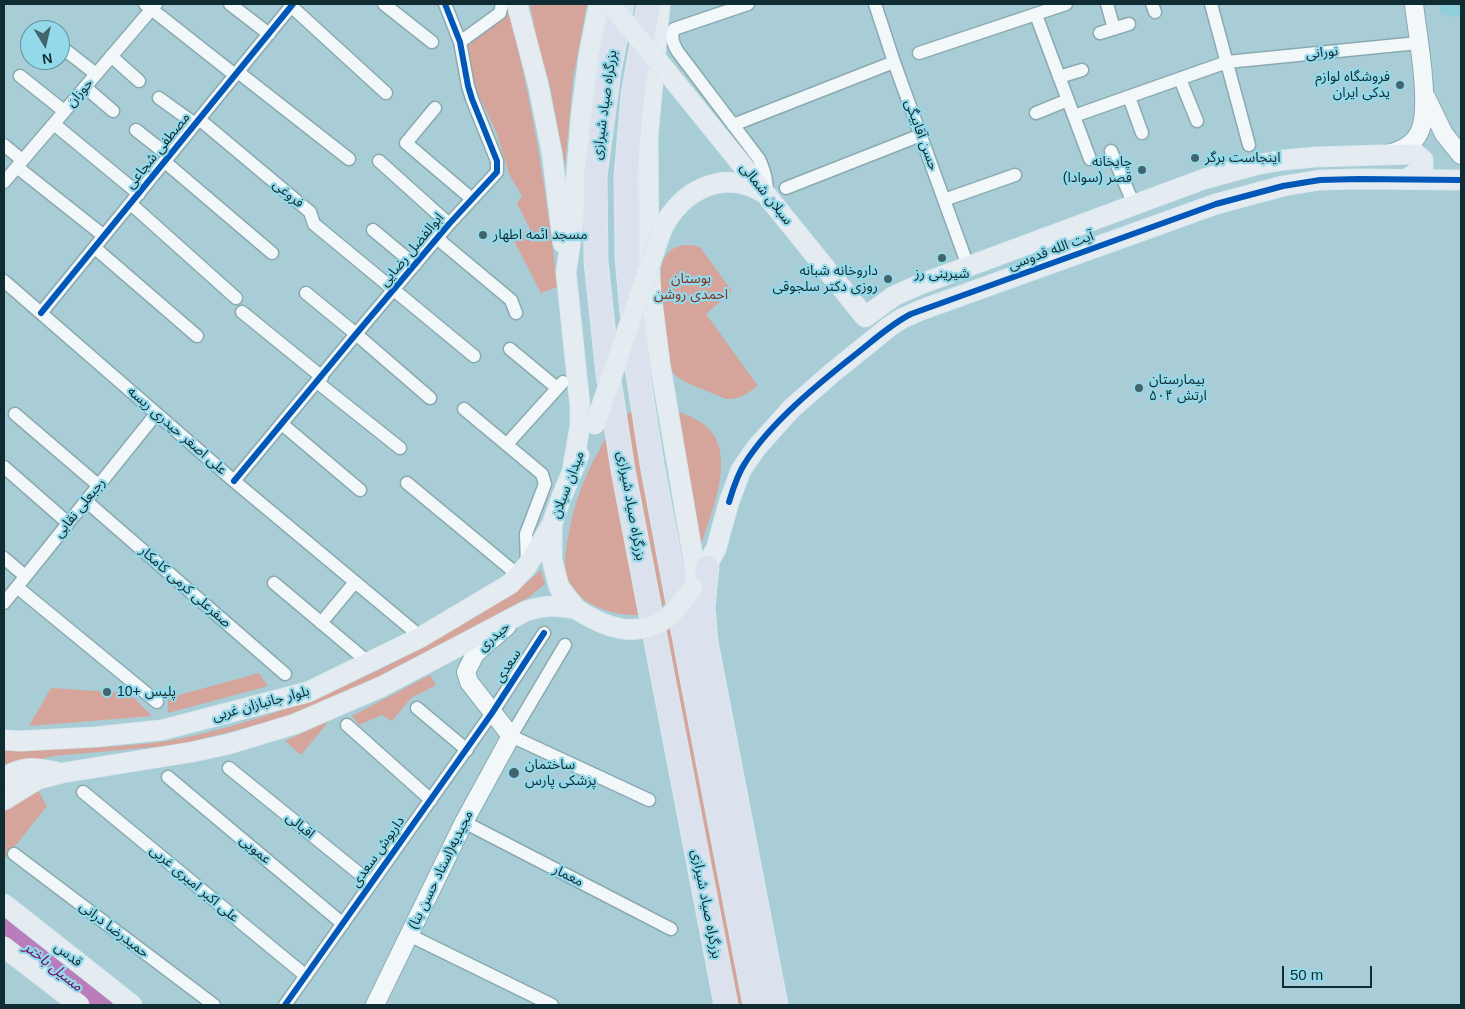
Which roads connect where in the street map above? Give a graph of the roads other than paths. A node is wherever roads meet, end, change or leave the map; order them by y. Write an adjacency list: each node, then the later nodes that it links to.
1 (230, 4): 22 (street)
2 (384, 4): 23 (street)
3 (445, 4): 24 (street, ابوالفضل رضایی)
4 (600, 4): 84 (main road)
5 (610, 4): 71 (main road, سبلان شمالی, bridge)
6 (622, 4): 161 (highway, بزرگراه صیاد شیرازی)
7 (649, 4): 162 (highway, بزرگراه صیاد شیرازی)
8 (660, 4): 121 (main road)
9 (748, 4): 52 (street)
10 (875, 4): 29 (street, حسن آقابیگی)
11 (1066, 4): 18 (street)
12 (1107, 4): 20 (street)
13 (1211, 4): 30 (street)
14 (1414, 4): 25 (main road)
15 (150, 5): 28 (street, حوزان); 33 (street)
16 (292, 5): 22 (street, مصطفی شجاعی); 39 (street)
17 (506, 7): 24 (street); 84 (main road)
18 (1036, 14): 27 (street); 35 (street)
19 (1129, 24): 20 (street)
20 (1114, 29): 21 (street)
21 (1100, 33)
22 (269, 34): 33 (street, مصطفی شجاعی)
23 (432, 42)
24 (460, 42): 73 (street, ابوالفضل رضایی)
25 (1418, 43): 30 (street, نورانی); 40 (main road)
26 (70, 54): 32 (street)
27 (920, 54)
28 (111, 56): 32 (street, حوزان); 37 (street)
29 (894, 62): 52 (street); 55 (street, حسن آقابیگی)
30 (1227, 62): 36 (street, نورانی); 56 (street)
31 (1082, 70): 35 (street)
32 (96, 74): 38 (street, حوزان)
33 (237, 74): 50 (street, مصطفی شجاعی); 62 (street)
34 (20, 76): 46 (street)
35 (1059, 77): 43 (street)
36 (1180, 79): 41 (street, نورانی); 49 (street)
37 (139, 81)
38 (85, 87): 45 (street); 46 (street, حوزان)
39 (386, 93)
40 (1425, 94): 59 (main road); 60 (main road)
41 (1129, 97): 48 (street, نورانی); 54 (street)
42 (159, 98): 50 (street, فروغی)
43 (1068, 100): 47 (street); 48 (street)
44 (435, 108): 73 (street)
45 (112, 111)
46 (64, 112): 51 (street, حوزان)
47 (1036, 113)
48 (1074, 116): 63 (street)
49 (1196, 121)
50 (197, 122): 61 (street, مصطفی شجاعی); 86 (street, فروغی)
51 (54, 124): 65 (street, حوزان); 72 (street)
52 (733, 125): 71 (street)
53 (136, 130): 61 (street)
54 (1142, 133)
55 (921, 135): 70 (street); 74 (street, حسن آقابیگی)
56 (1249, 144)
57 (4, 145): 65 (street)
58 (1111, 151): 75 (street)
59 (1384, 155): 67 (main road); 75 (main road)
60 (1461, 155)
61 (167, 159): 72 (street, مصطفی شجاعی); 81 (street)
62 (349, 159)
63 (1090, 159)
64 (379, 161): 76 (street)
65 (20, 164): 69 (street, حوزان); 78 (street)
66 (1015, 175): 74 (street)
67 (1407, 179): 68 (main road, آیت الله قدوسی); 111 (main road, آیت الله قدوسی)
68 (1461, 180)
69 (4, 182)
70 (786, 188)
71 (767, 195): 83 (main road, سبلان شمالی); 104 (main road, میدان سبلان, bridge)
72 (135, 199): 78 (street, مصطفی شجاعی); 88 (street)
73 (472, 199): 76 (street, ابوالفضل رضایی)
74 (944, 200): 83 (street, حسن آقابیگی)
75 (1134, 205): 83 (main road)
76 (449, 224): 79 (street, ابوالفضل رضایی)
77 (373, 230): 82 (street)
78 (104, 236): 80 (street, مصطفی شجاعی)
79 (438, 239): 82 (street, ابوالفضل رضایی); 91 (street)
80 (95, 248): 90 (street, مصطفی شجاعی); 93 (street)
81 (272, 253)
82 (416, 265): 86 (street, ابوالفضل رضایی)
83 (968, 266)
84 (566, 272): 104 (main road)
85 (4, 281): 90 (street, علی اصغر حیدری ریسه)
86 (395, 290): 92 (street, ابوالفضل رضایی); 95 (street, فروغی)
87 (306, 293): 92 (street)
88 (236, 298)
89 (242, 312): 96 (street)
90 (42, 313): 100 (street, علی اصغر حیدری ریسه)
91 (516, 313)
92 (356, 334): 96 (street, ابوالفضل رضایی); 97 (street)
93 (197, 336)
94 (510, 350): 102 (street)
95 (474, 356)
96 (319, 379): 101 (street, ابوالفضل رضایی); 103 (street)
97 (430, 398)
98 (464, 409): 102 (street)
99 (15, 414): 108 (street)
100 (156, 414): 106 (street, علی اصغر حیدری ریسه); 108 (street, رجبعلی نقابی)
101 (282, 424): 106 (street, ابوالفضل رضایی); 109 (street)
102 (507, 444): 116 (street)
103 (400, 448)
104 (573, 466): 113 (main road, میدان سبلان)
105 (4, 467): 112 (street)
106 (234, 481): 118 (street, علی اصغر حیدری ریسه)
107 (407, 483): 116 (street)
108 (98, 485): 110 (street, رجبعلی نقابی)
109 (360, 490)
110 (86, 501): 112 (street, رجبعلی نقابی); 130 (street, صفرعلی کرمی کامکار)
111 (729, 502): 115 (main road, میدان سبلان)
112 (68, 524): 117 (street, رجبعلی نقابی)
113 (552, 524): 116 (main road, بلوار جانبازان غربی); 123 (main road, میدان سبلان)
114 (4, 558): 117 (street)
115 (707, 567): 121 (main road, میدان سبلان); 163 (highway)
116 (523, 570): 127 (main road, بلوار جانبازان غربی)
117 (25, 576): 120 (street, رجبعلی نقابی)
118 (354, 582): 125 (street); 127 (street, علی اصغر حیدری ریسه)
119 (274, 583): 125 (street)
120 (17, 587): 122 (street, رجبعلی نقابی); 131 (street)
121 (693, 588): 123 (main road, میدان سبلان, bridge)
122 (4, 601)
123 (576, 609): 124 (main road, بلوار جانبازان غربی)
124 (521, 615): 133 (main road, حیدری); 139 (main road, بلوار جانبازان غربی)
125 (322, 623): 129 (street)
126 (544, 633): 133 (street, سعدی)
127 (421, 637): 129 (main road, بلوار جانبازان غربی)
128 (565, 645): 135 (street)
129 (368, 662): 136 (main road, بلوار جانبازان غربی)
130 (285, 674)
131 (157, 702)
132 (417, 708): 137 (street)
133 (492, 713): 135 (main road); 137 (street, داریوش سعدی)
134 (347, 725): 144 (street)
135 (511, 736): 145 (street); 146 (main road, مجیدیه(استاد حسن بنا))
136 (9, 741)
137 (467, 750): 144 (street, داریوش سعدی)
138 (229, 768): 148 (street, اقبالی)
139 (62, 773): 140 (main road); 143 (main road, بلوار جانبازان غربی)
140 (4, 777)
141 (168, 777): 150 (street, عمویی)
142 (83, 792): 154 (street, علی اکبر امیری غربی)
143 (4, 800)
144 (431, 800): 148 (street, داریوش سعدی)
145 (649, 800)
146 (464, 822): 151 (street, معمار); 152 (main road, مجیدیه(استاد حسن بنا))
147 (14, 854): 157 (street, حمیدرضا درانی)
148 (371, 884): 150 (street, داریوش سعدی)
149 (4, 904): 156 (main road, قدس)
150 (342, 924): 154 (street, داریوش سعدی)
151 (671, 929)
152 (409, 935): 159 (main road, مجیدیه(استاد حسن بنا)); 160 (street)
153 (4, 947): 155 (main road)
154 (306, 976): 158 (street, داریوش سعدی)
155 (79, 1005)
156 (132, 1005)
157 (214, 1005)
158 (284, 1005)
159 (375, 1005)
160 (552, 1005)
161 (726, 1005)
162 (755, 1005)
163 (776, 1005)

